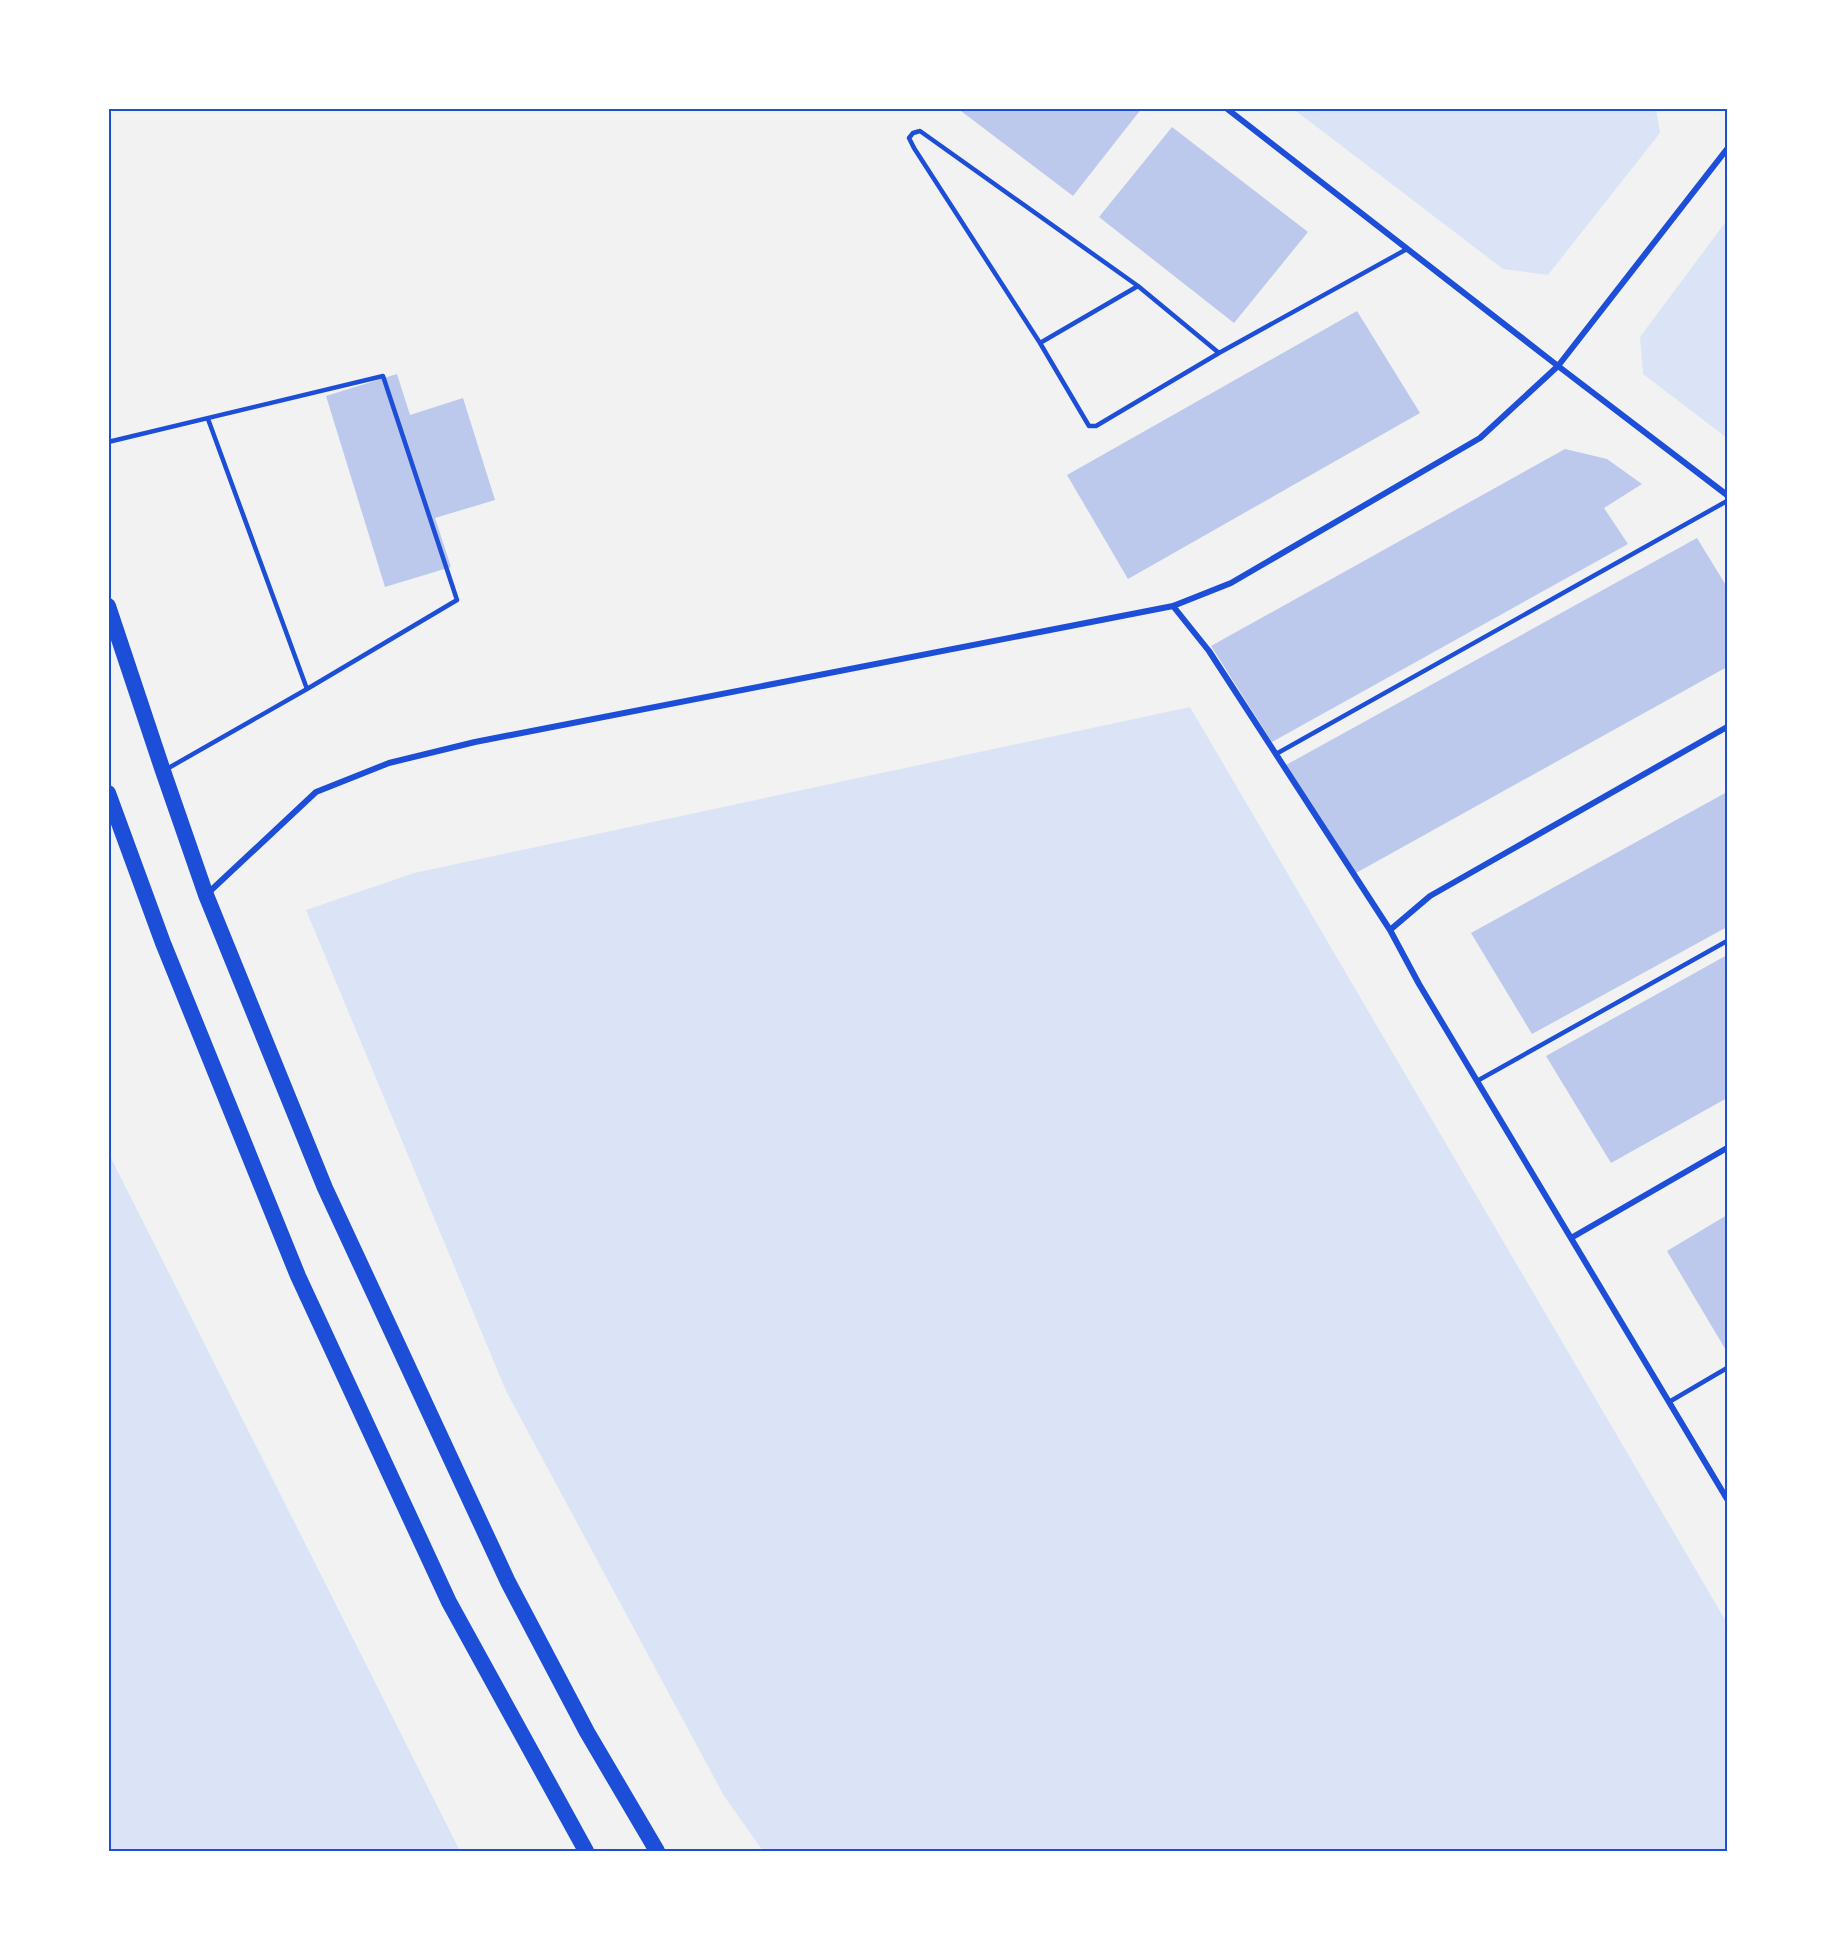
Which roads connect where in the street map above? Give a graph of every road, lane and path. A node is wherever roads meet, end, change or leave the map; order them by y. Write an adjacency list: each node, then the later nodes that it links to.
1 (1226, 108): 3 (street)
2 (1727, 148): 7 (street)
3 (1407, 249): 6 (lane); 7 (street)
4 (1138, 286): 5 (lane); 5 (lane); 6 (lane)
5 (1040, 343): 6 (lane)
6 (1219, 353)
7 (1557, 366): 10 (street); 13 (street)
8 (208, 419): 9 (lane); 14 (lane); 14 (lane)
9 (108, 442)
10 (1727, 495)
11 (1727, 501): 16 (lane)
12 (108, 606): 17 (highway)
13 (1173, 606): 16 (street); 19 (street)
14 (307, 689): 17 (lane)
15 (1727, 727): 20 (street)
16 (1276, 754): 20 (street)
17 (163, 771): 19 (highway)
18 (108, 793): 28 (highway)
19 (206, 895): 29 (highway)
20 (1390, 930): 22 (street)
21 (1727, 941): 22 (lane)
22 (1477, 1081): 24 (street)
23 (1727, 1148): 24 (street)
24 (1570, 1238): 26 (street)
25 (1727, 1368): 26 (lane)
26 (1670, 1402): 27 (street)
27 (1727, 1499)
28 (586, 1851)
29 (657, 1851)

